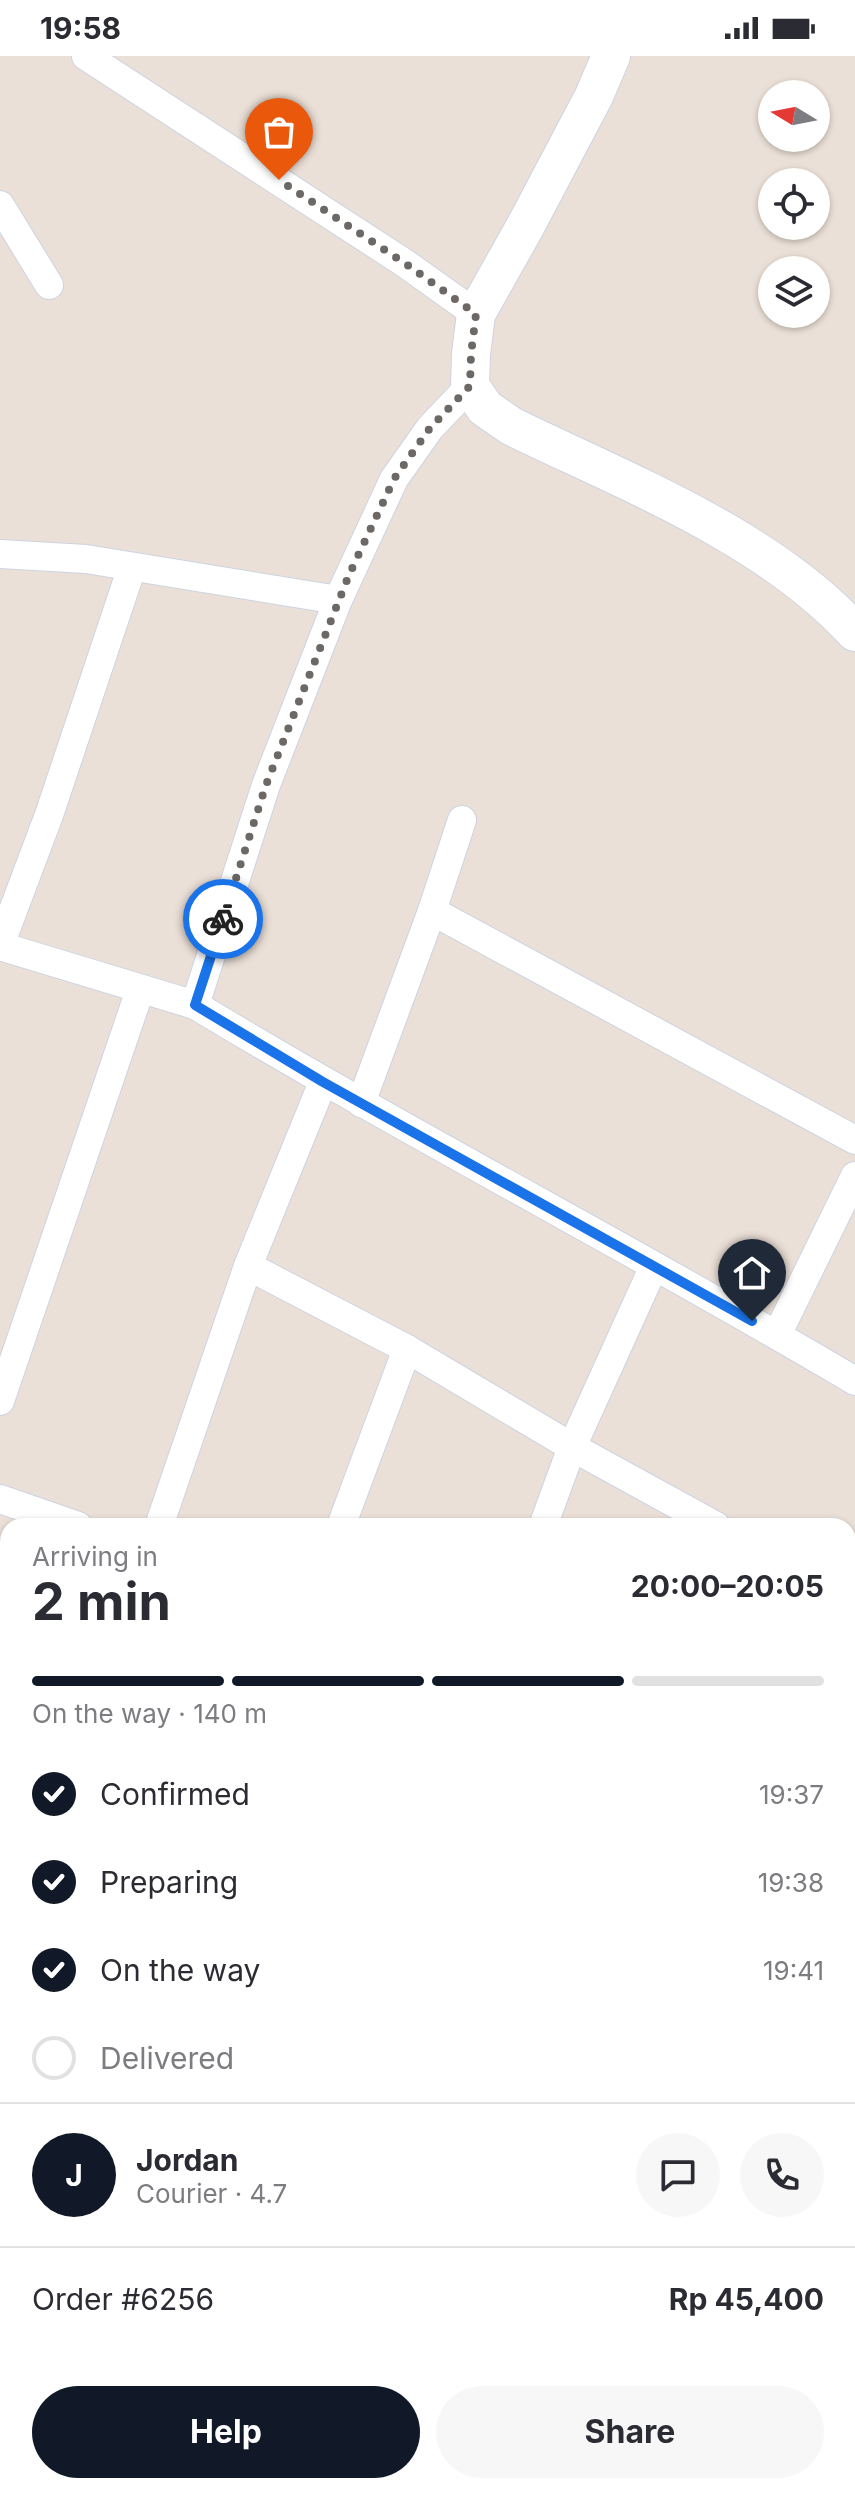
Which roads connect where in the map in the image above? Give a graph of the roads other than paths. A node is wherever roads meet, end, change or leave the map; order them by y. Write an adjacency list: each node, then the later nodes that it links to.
1 (86, 56): 5 (street)
2 (611, 56): 5 (main road)
3 (0, 205): 4 (street)
4 (49, 285)
5 (476, 314): 6 (main road)
6 (470, 386): 9 (street); 10 (main road)
7 (0, 554): 8 (street)
8 (132, 567): 9 (street); 13 (street)
9 (338, 600): 15 (street)
10 (855, 632)
11 (462, 820): 12 (street)
12 (432, 911): 17 (street); 18 (street)
13 (0, 946): 14 (street)
14 (140, 990): 15 (street); 22 (street)
15 (195, 1005): 16 (street)
16 (323, 1082): 17 (street); 20 (street)
17 (361, 1103): 21 (street)
18 (855, 1140)
19 (855, 1176): 23 (street)
20 (248, 1266): 24 (street); 30 (street)
21 (654, 1266): 23 (street); 27 (street)
22 (11, 1334): 26 (street)
23 (777, 1335): 25 (street)
24 (407, 1349): 27 (street); 31 (street)
25 (855, 1381)
26 (0, 1401)
27 (572, 1447): 32 (street); 33 (street)
28 (0, 1499): 29 (street)
29 (55, 1518)
30 (162, 1518)
31 (344, 1518)
32 (546, 1518)
33 (701, 1518)

